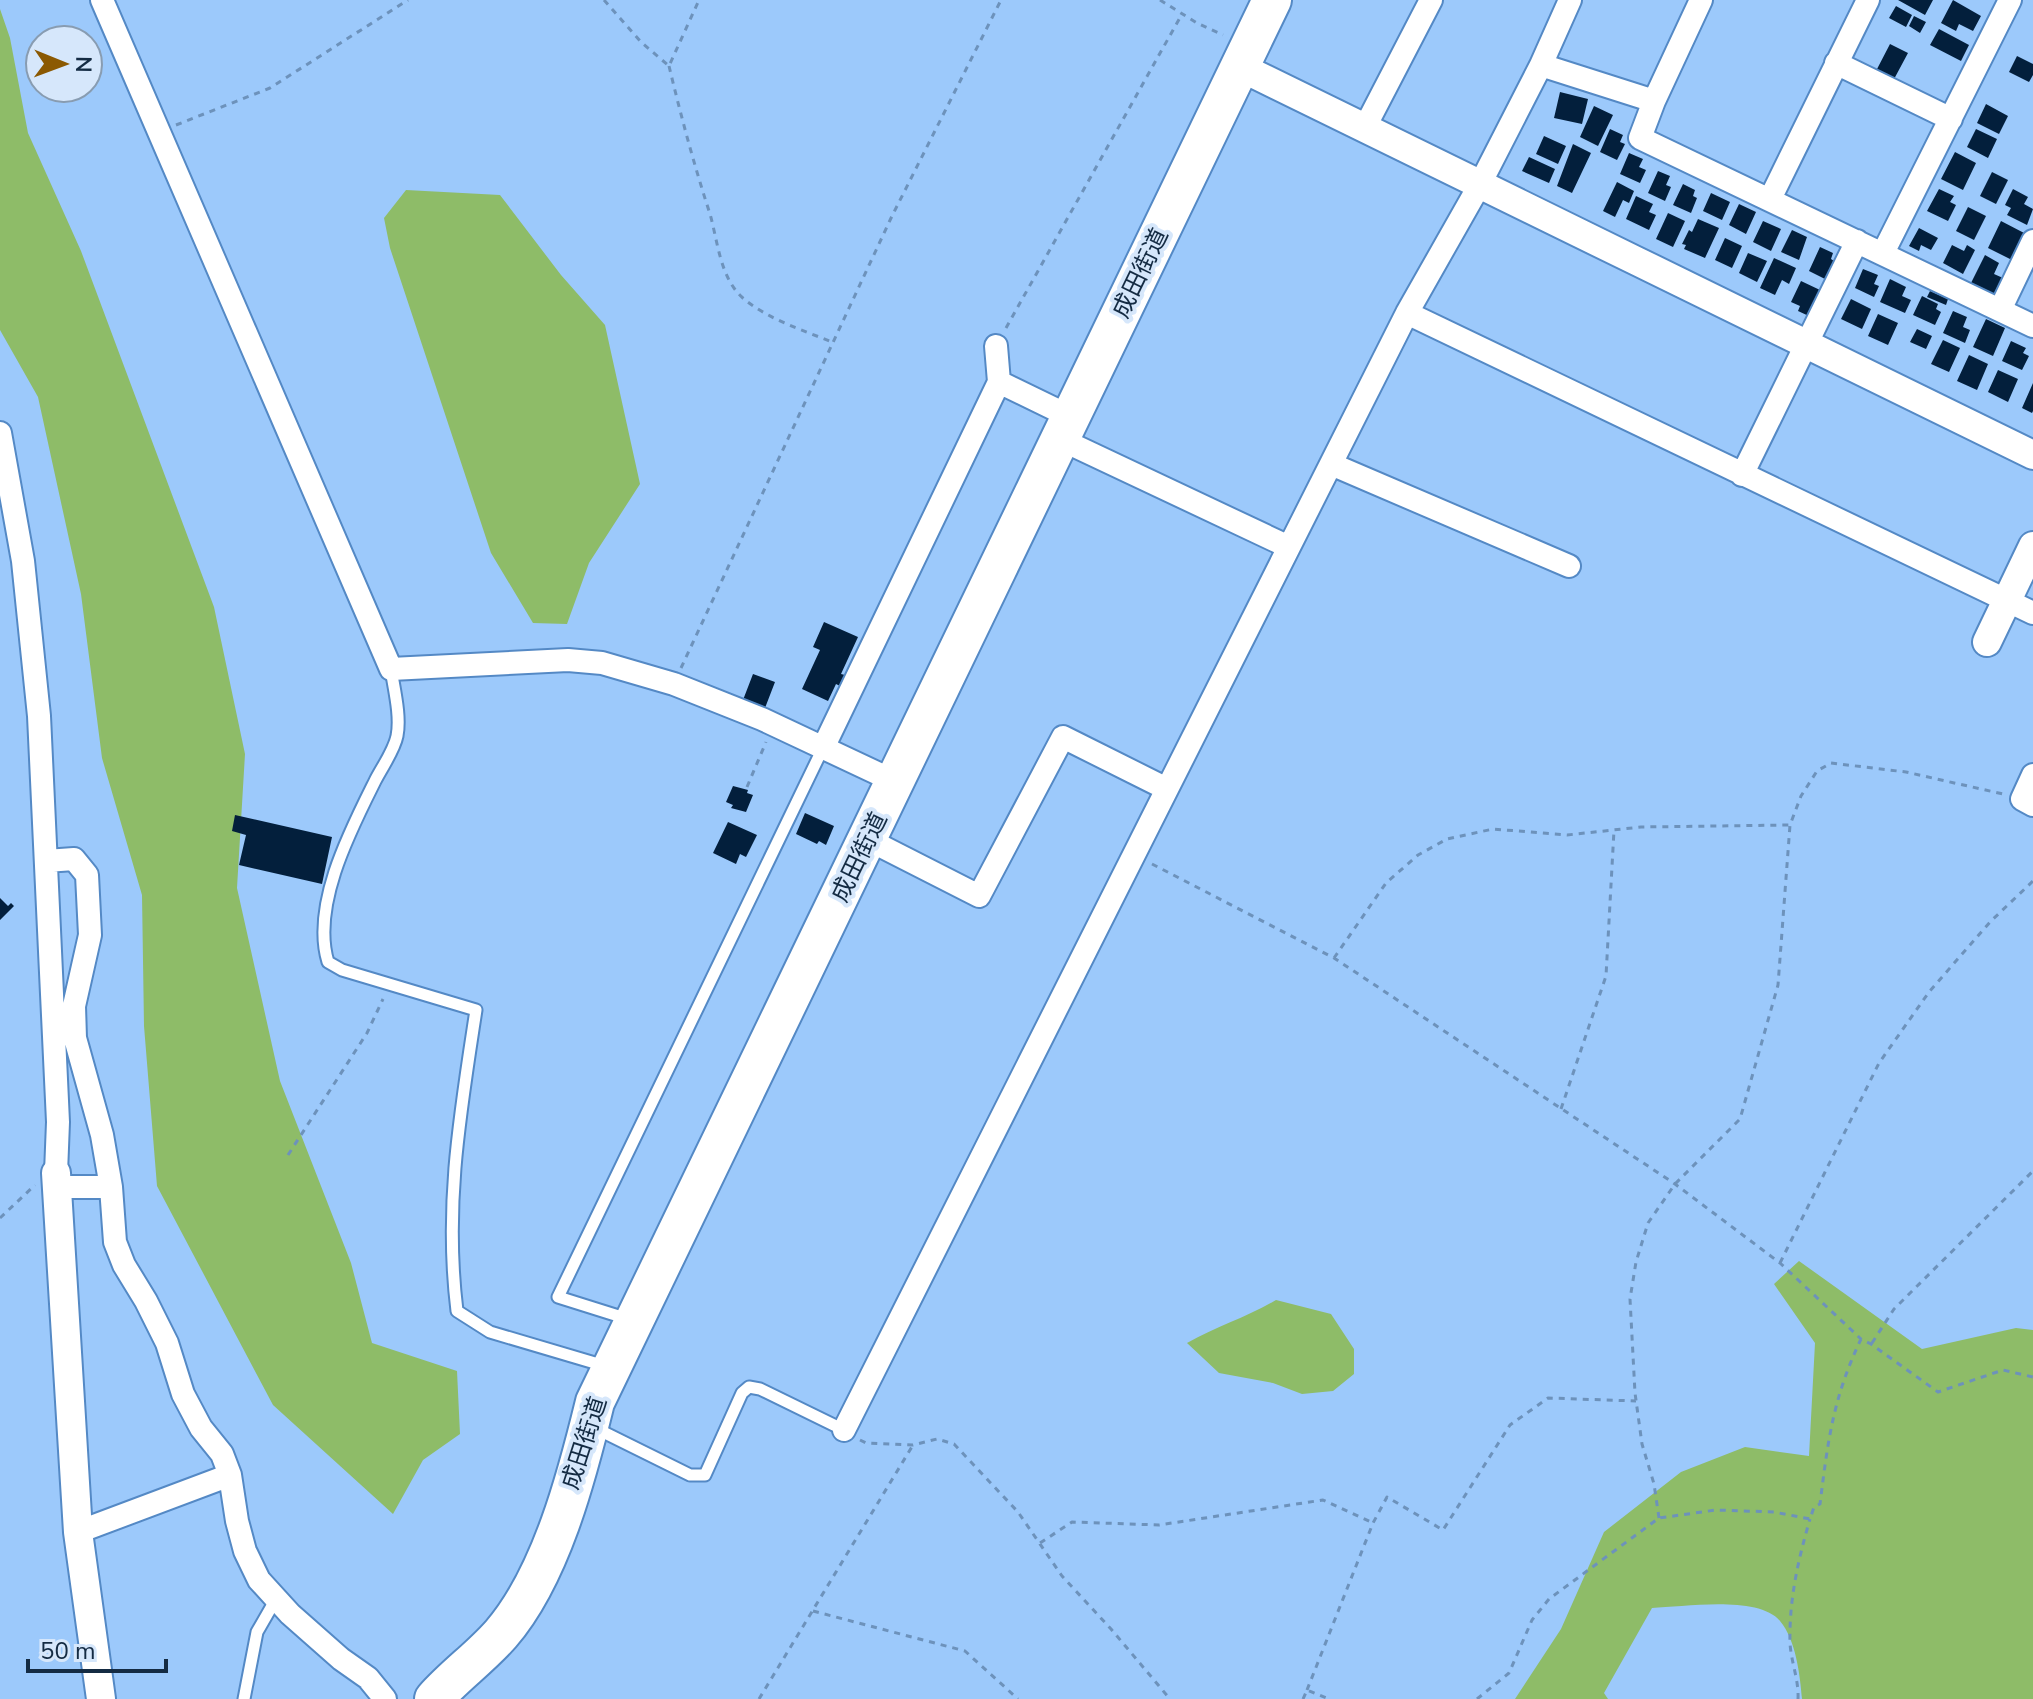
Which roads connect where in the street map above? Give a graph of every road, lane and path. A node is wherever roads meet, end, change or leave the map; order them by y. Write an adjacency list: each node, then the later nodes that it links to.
1 (102, 0): 21 (street)
2 (408, 0): 21 (path)
3 (604, 0): 17 (path)
4 (699, 0): 17 (path)
5 (1001, 0): 30 (path)
6 (1160, 0): 13 (path)
7 (1272, 0): 14 (highway, 成田街道)
8 (1431, 0): 20 (street)
9 (1570, 0): 16 (street)
10 (1701, 0): 18 (street)
11 (1868, 0): 15 (street)
12 (2010, 0): 19 (street)
13 (1182, 14): 14 (path); 32 (path)
14 (1244, 57): 20 (street); 34 (highway, 成田街道)
15 (1836, 63): 19 (street); 23 (street)
16 (1541, 65): 18 (street); 22 (street)
17 (669, 66): 30 (path)
18 (1654, 101): 23 (street)
19 (1951, 119): 26 (street)
20 (1364, 129): 22 (street)
21 (158, 132): 45 (street)
22 (1479, 186): 28 (street); 31 (street)
23 (1770, 199): 24 (street)
24 (1857, 241): 26 (street); 31 (street)
25 (2033, 241): 27 (street)
26 (1883, 253): 27 (street)
27 (2000, 310): 29 (street)
28 (1407, 313): 37 (street); 38 (street)
29 (2033, 326)
30 (832, 343): 46 (path)
31 (1807, 343): 36 (street); 38 (street)
32 (996, 346): 33 (street)
33 (999, 382): 34 (street); 48 (street)
34 (1065, 428): 40 (street); 50 (highway, 成田街道)
35 (0, 433): 58 (street)
36 (2033, 455)
37 (1331, 464): 40 (street); 41 (street)
38 (1742, 475): 42 (street)
39 (2033, 546): 42 (street)
40 (1289, 547): 52 (street)
41 (1569, 566)
42 (2006, 602): 43 (street); 44 (street)
43 (2033, 613)
44 (1987, 642)
45 (391, 669): 46 (street); 61 (lane)
46 (674, 684): 47 (street)
47 (774, 724): 48 (street); 51 (path)
48 (823, 748): 50 (street); 70 (lane)
49 (2033, 775): 53 (street)
50 (896, 782): 56 (highway, 成田街道)
51 (747, 787)
52 (1167, 789): 56 (street); 57 (street)
53 (2028, 802): 54 (path)
54 (1790, 825): 55 (path); 66 (path)
55 (1614, 830): 60 (path); 62 (path)
56 (867, 839): 70 (highway, 成田街道)
57 (1134, 855): 60 (path); 77 (street)
58 (46, 861): 65 (street); 67 (street)
59 (2033, 881): 69 (path)
60 (1334, 958): 62 (path)
61 (390, 985): 63 (path); 73 (lane)
62 (1561, 1109): 66 (path)
63 (288, 1155)
64 (2033, 1171): 72 (path)
65 (56, 1180): 67 (street); 68 (path); 83 (street)
66 (1675, 1184): 69 (path); 75 (path)
67 (111, 1187): 79 (street)
68 (0, 1218)
69 (1780, 1263): 71 (path)
70 (633, 1321): 73 (highway, 成田街道)
71 (1861, 1339): 72 (path); 81 (path)
72 (1871, 1344): 74 (path)
73 (611, 1368): 76 (highway, 成田街道)
74 (2033, 1377)
75 (1636, 1401): 80 (path); 82 (path)
76 (589, 1425): 77 (lane); 91 (highway, 成田街道)
77 (844, 1430): 78 (path)
78 (913, 1445): 84 (path); 86 (path)
79 (230, 1475): 83 (street); 85 (street)
80 (1659, 1518): 81 (path); 97 (path)
81 (1810, 1519): 98 (path)
82 (1373, 1523): 84 (path); 87 (path)
83 (78, 1532): 88 (street)
84 (1040, 1543): 94 (path)
85 (276, 1599): 89 (lane); 90 (street)
86 (813, 1611): 92 (path); 93 (path)
87 (1307, 1690): 95 (path); 96 (path)
88 (101, 1699)
89 (244, 1699)
90 (385, 1699)
91 (434, 1699)
92 (759, 1699)
93 (1018, 1699)
94 (1170, 1699)
95 (1303, 1699)
96 (1329, 1699)
97 (1477, 1699)
98 (1798, 1699)

